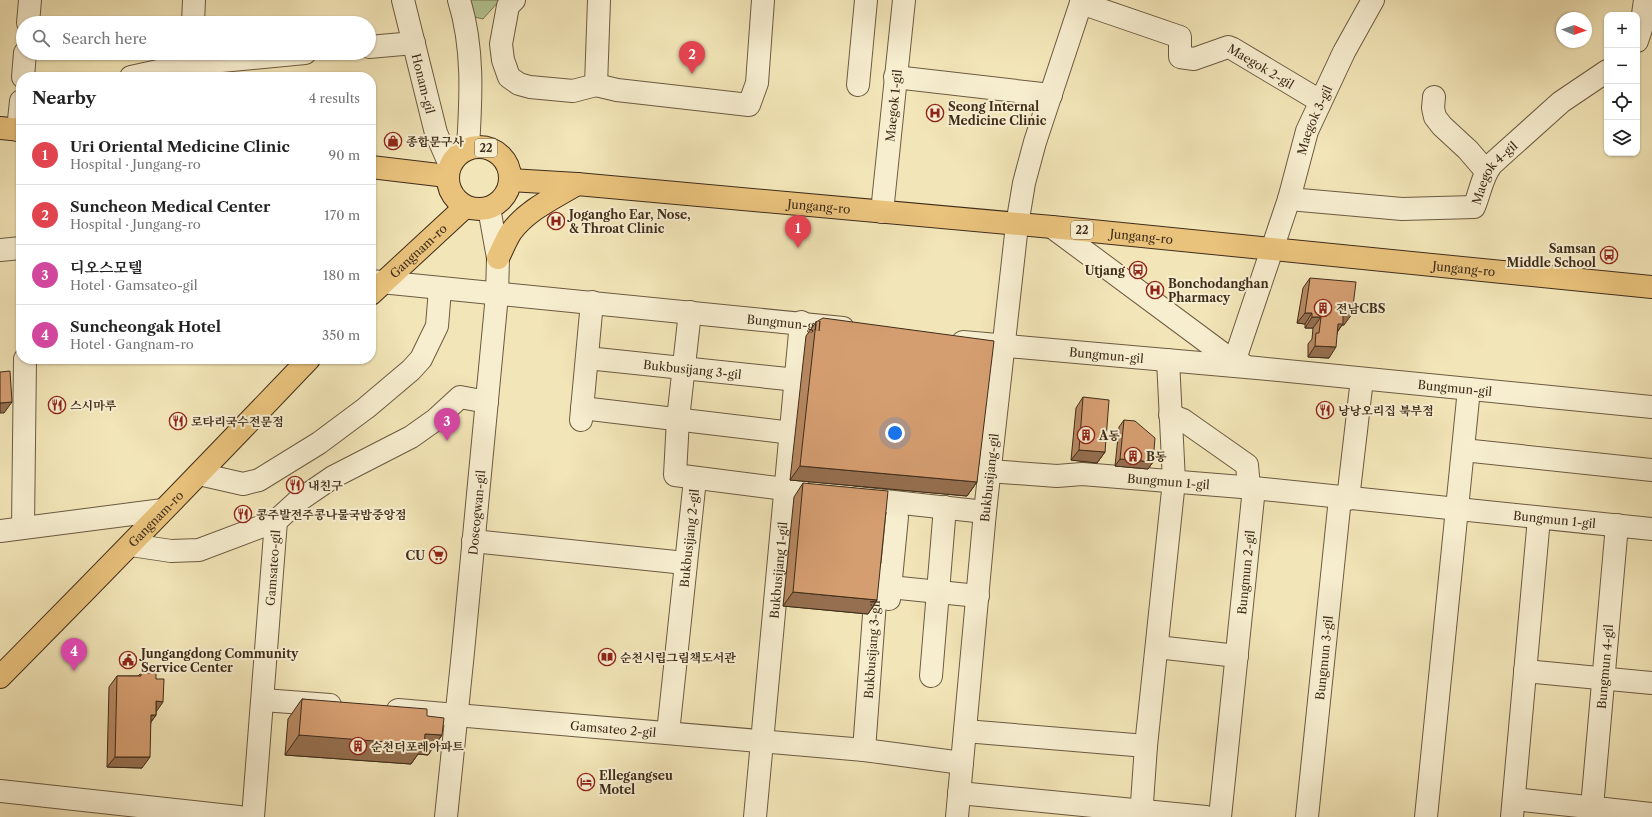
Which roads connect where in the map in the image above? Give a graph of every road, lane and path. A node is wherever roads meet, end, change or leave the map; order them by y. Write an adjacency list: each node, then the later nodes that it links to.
1 (30, 0): 13 (street)
2 (194, 0): 14 (street)
3 (403, 0): 16 (street, Honam-gil)
4 (459, 0): 19 (street)
5 (514, 0): 17 (street)
6 (599, 0): 27 (street)
7 (763, 0): 27 (street)
8 (866, 0): 28 (street)
9 (904, 0): 26 (street, Maegok 1-gil)
10 (1374, 0): 31 (street, Maegok 3-gil)
11 (1645, 0): 15 (street)
12 (1082, 2): 29 (street, Maegok 2-gil); 31 (street, Maegok 2-gil)
13 (29, 16)
14 (193, 16)
15 (1640, 32)
16 (414, 43): 18 (street); 36 (street, Honam-gil)
17 (501, 44): 19 (street); 27 (street)
18 (376, 46)
19 (470, 51): 34 (street)
20 (25, 60): 23 (street)
21 (238, 60): 22 (street)
22 (190, 65): 24 (street)
23 (24, 72)
24 (156, 72)
25 (1604, 73): 37 (street, Maegok 4-gil)
26 (895, 77): 29 (street); 43 (street, Maegok 1-gil)
27 (596, 85)
28 (858, 85)
29 (1051, 95): 44 (street, Maegok 2-gil)
30 (1434, 97): 37 (street)
31 (1320, 101): 40 (street, Maegok 3-gil)
32 (16, 119): 33 (street)
33 (13, 130)
34 (468, 148): 36 (main road, 22); 38 (main road, 22)
35 (376, 167): 36 (main road)
36 (449, 170): 41 (main road)
37 (1486, 171): 40 (street, Maegok 4-gil)
38 (510, 180): 39 (main road, Jungang-ro / 22); 42 (main road)
39 (577, 184): 43 (main road, Jungang-ro / 22); 49 (main road)
40 (1289, 199): 47 (street, Maegok 3-gil)
41 (465, 207): 42 (main road); 50 (main road, Gangnam-ro)
42 (489, 208): 49 (street, Doseogwan-gil)
43 (882, 212): 44 (main road, Jungang-ro / 22)
44 (1017, 225): 45 (main road, Jungang-ro / 22); 60 (street, Bukbusijang-gil)
45 (1052, 227): 47 (main road, Jungang-ro / 22); 63 (street, Bungmun-gil)
46 (16, 248): 48 (street)
47 (1271, 248): 52 (main road, Jungang-ro / 22); 63 (street, Maegok 3-gil)
48 (0, 250)
49 (498, 258): 54 (street, Doseogwan-gil)
50 (376, 285)
51 (376, 286): 53 (street, Bungmun-gil)
52 (1652, 287)
53 (440, 289): 54 (street, Bungmun-gil); 80 (street)
54 (497, 295): 55 (street, Bungmun-gil); 71 (street, Doseogwan-gil)
55 (592, 302): 56 (street, Bungmun-gil); 61 (street)
56 (690, 312): 57 (street, Bungmun-gil); 66 (street, Bukbusijang 2-gil)
57 (801, 322): 58 (street, Bungmun-gil); 69 (street, Bukbusijang 1-gil)
58 (864, 330)
59 (942, 340): 60 (street, Bungmun-gil)
60 (1004, 347): 62 (street, Bungmun-gil); 79 (street, Bukbusijang-gil)
61 (587, 358): 66 (street, Bukbusijang 3-gil); 74 (street)
62 (1168, 360): 67 (street, Bungmun-gil); 73 (street)
63 (1234, 362): 67 (street, Bungmun-gil)
64 (25, 364): 94 (street)
65 (304, 364): 80 (main road, Gangnam-ro)
66 (685, 368): 69 (street, Bukbusijang 3-gil); 74 (street, Bukbusijang 2-gil)
67 (1257, 368): 68 (street, Bungmun-gil)
68 (1362, 379): 70 (street, Bungmun-gil); 85 (street)
69 (797, 380): 75 (street, Bukbusijang 1-gil)
70 (1469, 389): 72 (street, Bungmun-gil); 77 (street)
71 (487, 402): 92 (street, Gamsateo-gil); 97 (street, Doseogwan-gil)
72 (1652, 407)
73 (1170, 415): 82 (street); 83 (street)
74 (678, 419): 75 (street); 81 (street, Bukbusijang 2-gil)
75 (791, 436): 76 (street); 84 (street, Bukbusijang 1-gil)
76 (814, 442)
77 (1464, 450): 78 (street); 89 (street)
78 (1652, 470)
79 (989, 472): 82 (street, Bungmun 1-gil); 90 (street, Bukbusijang-gil)
80 (199, 474): 88 (main road, Gangnam-ro)
81 (695, 479): 84 (street); 99 (street, Bukbusijang 2-gil)
82 (1174, 481): 83 (street, Bungmun 1-gil); 103 (street)
83 (1252, 488): 85 (street, Bungmun 1-gil); 104 (street, Bungmun 2-gil)
84 (787, 490): 87 (street); 117 (street, Bukbusijang 1-gil)
85 (1344, 498): 89 (street, Bungmun 1-gil); 134 (street, Bungmun 3-gil)
86 (945, 507): 87 (street); 90 (street); 101 (street)
87 (890, 509): 100 (street); 119 (street, Bukbusijang 3-gil)
88 (163, 510): 94 (street); 98 (main road, Gangnam-ro)
89 (1457, 510): 91 (street, Bungmun 1-gil); 135 (street)
90 (985, 512): 102 (street, Bukbusijang-gil)
91 (1540, 518): 93 (street, Bungmun 1-gil); 106 (street)
92 (276, 521): 98 (street); 111 (street, Gamsateo-gil)
93 (1617, 525): 95 (street, Bungmun 1-gil); 109 (street, Bungmun 4-gil)
94 (23, 527): 96 (street)
95 (1652, 529)
96 (0, 531)
97 (473, 541): 99 (street); 114 (street, Doseogwan-gil)
98 (131, 545): 108 (main road, Gangnam-ro)
99 (685, 563): 116 (street, Bukbusijang 2-gil)
100 (890, 587): 101 (street); 105 (street)
101 (939, 592): 102 (street); 107 (street)
102 (978, 596): 115 (street, Bukbusijang-gil)
103 (1157, 647): 104 (street); 118 (street)
104 (1237, 656): 133 (street, Bungmun 2-gil)
105 (882, 671)
106 (1526, 671): 109 (street); 124 (street)
107 (931, 676)
108 (0, 677)
109 (1603, 679): 110 (street); 123 (street, Bungmun 4-gil)
110 (1652, 683)
111 (263, 700): 112 (street); 128 (street, Gamsateo-gil)
112 (348, 706)
113 (379, 709): 114 (street, Gamsateo 2-gil)
114 (456, 715): 116 (street, Gamsateo 2-gil); 129 (street, Doseogwan-gil)
115 (965, 731): 118 (street); 120 (street, Bukbusijang-gil)
116 (668, 733): 117 (street, Gamsateo 2-gil)
117 (762, 742): 119 (street, Gamsateo 2-gil); 130 (street, Bukbusijang 1-gil)
118 (1146, 746): 125 (street)
119 (864, 750): 120 (street, Gamsateo 2-gil)
120 (962, 763): 122 (street, Bukbusijang-gil)
121 (0, 791): 127 (street)
122 (959, 793): 125 (street); 131 (street, Bukbusijang-gil)
123 (1592, 807): 124 (street); 126 (street)
124 (1513, 808)
125 (1141, 814): 132 (street)
126 (1652, 814)
127 (238, 817)
128 (253, 817)
129 (446, 817)
130 (755, 817)
131 (956, 817)
132 (1206, 817)
133 (1220, 817)
134 (1307, 817)
135 (1426, 817)

